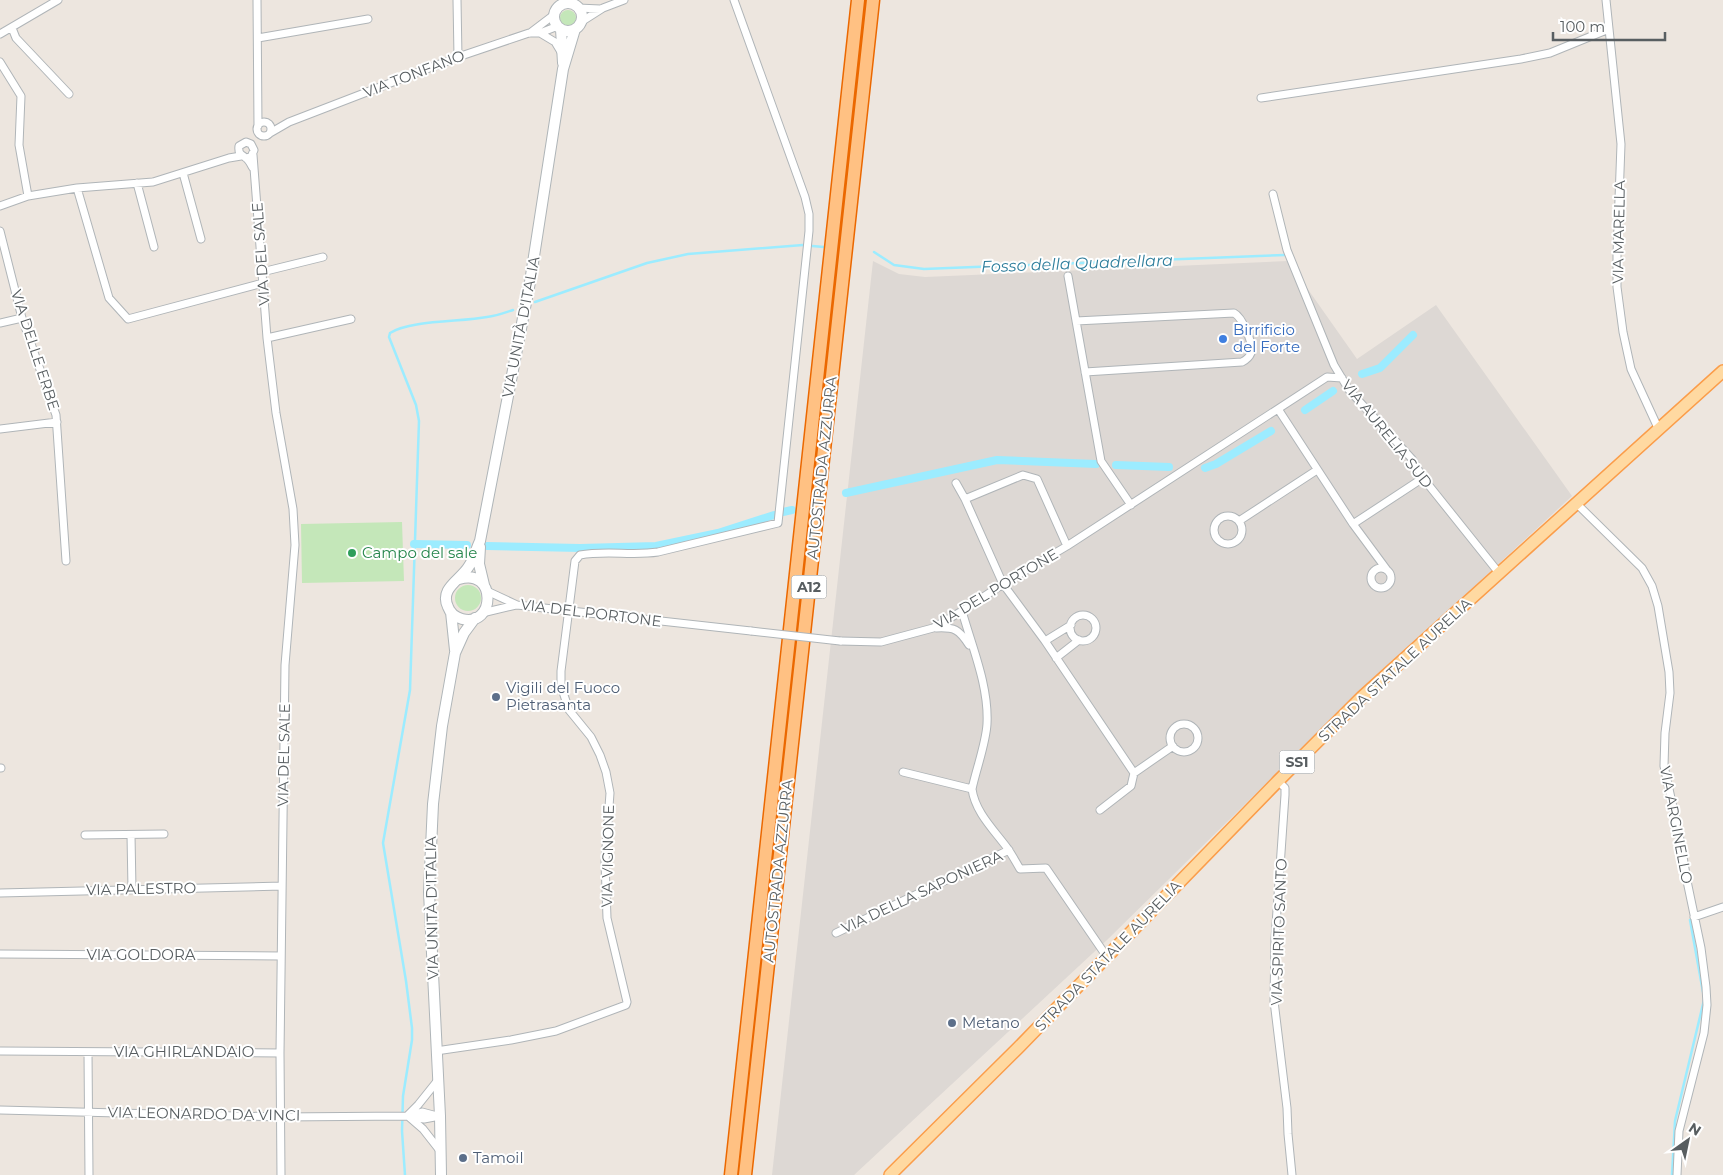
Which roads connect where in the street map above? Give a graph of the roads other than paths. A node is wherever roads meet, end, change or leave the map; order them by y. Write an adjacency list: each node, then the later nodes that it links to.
1 (58, 0): 15 (street)
2 (258, 0): 20 (street)
3 (457, 0): 22 (street)
4 (624, 0): 11 (street)
5 (734, 0): 75 (street)
6 (858, 0): 119 (highway, AUTOSTRADA AZZURRA / A12)
7 (872, 0): 120 (highway, AUTOSTRADA AZZURRA / A12)
8 (1606, 0): 16 (street, VIA MARELLA)
9 (575, 4): 10 (main road); 11 (street); 13 (main road)
10 (558, 7): 14 (main road); 17 (street)
11 (603, 8): 13 (street)
12 (368, 19): 20 (street)
13 (578, 26): 14 (main road); 24 (main road)
14 (559, 27): 18 (street, VIA TONFANO); 21 (main road)
15 (12, 28): 19 (street); 25 (street)
16 (1609, 29): 26 (street); 57 (street, VIA MARELLA)
17 (529, 33): 18 (street, VIA TONFANO); 22 (street, VIA TONFANO)
18 (540, 33): 21 (street)
19 (0, 34)
20 (258, 38): 27 (street)
21 (562, 54): 24 (main road)
22 (458, 57): 28 (street, VIA TONFANO)
23 (0, 62): 37 (street)
24 (563, 69): 66 (main road, VIA UNITÀ D'ITALIA)
25 (68, 94)
26 (1261, 98)
27 (257, 110): 29 (street); 30 (street)
28 (289, 122): 29 (street); 31 (street)
29 (268, 123): 30 (street); 31 (street)
30 (258, 128): 31 (street); 32 (street)
31 (267, 135): 32 (street)
32 (247, 153): 33 (street); 43 (street, VIA DEL SALE)
33 (183, 173): 34 (street); 40 (street)
34 (137, 183): 35 (street); 41 (street)
35 (77, 188): 37 (street); 45 (street)
36 (1273, 194): 53 (street, VIA AURELIA SUD)
37 (28, 196): 38 (street)
38 (0, 206)
39 (0, 231): 46 (street, VIA DELLE ERBE)
40 (201, 239)
41 (154, 247)
42 (323, 257): 43 (street)
43 (262, 272): 45 (street, VIA DEL SALE)
44 (1068, 276): 48 (street)
45 (263, 283): 50 (street, VIA DEL SALE)
46 (22, 318): 49 (street); 55 (street, VIA DELLE ERBE)
47 (351, 319): 50 (street)
48 (1076, 321): 52 (street); 52 (street)
49 (0, 323)
50 (267, 338): 96 (street, VIA DEL SALE)
51 (1723, 371): 57 (main road, STRADA STATALE AURELIA / SS1)
52 (1085, 372): 63 (street)
53 (1342, 378): 54 (street, VIA DEL PORTONE); 59 (street, VIA AURELIA SUD)
54 (1278, 409): 58 (street); 63 (street, VIA DEL PORTONE)
55 (57, 422): 56 (street); 68 (street, VIA DELLE ERBE)
56 (0, 429)
57 (1659, 430): 62 (main road, STRADA STATALE AURELIA / SS1)
58 (1317, 470): 64 (street); 65 (street)
59 (1423, 478): 65 (street); 70 (street, VIA AURELIA SUD)
60 (956, 483): 61 (street)
61 (965, 499): 67 (street); 72 (street)
62 (1576, 504): 70 (main road, STRADA STATALE AURELIA / SS1); 100 (street, VIA ARGINELLO)
63 (1131, 505): 67 (street, VIA DEL PORTONE)
64 (1239, 522)
65 (1353, 524): 69 (street)
66 (480, 542): 71 (main road, VIA UNITÀ D'ITALIA); 73 (main road)
67 (1067, 546): 72 (street, VIA DEL PORTONE)
68 (66, 561)
69 (1387, 570)
70 (1499, 573): 89 (main road, STRADA STATALE AURELIA / SS1)
71 (459, 579): 73 (main road); 77 (main road)
72 (1003, 584): 76 (street, VIA DEL PORTONE); 82 (street)
73 (486, 589): 74 (street, VIA DEL PORTONE); 78 (main road)
74 (517, 605): 75 (street, VIA DEL PORTONE); 78 (street)
75 (570, 611): 80 (street, VIA DEL PORTONE, bridge); 105 (street, VIA VIGNONE)
76 (962, 611): 80 (street, VIA DEL PORTONE); 84 (street)
77 (451, 612): 78 (main road); 83 (main road)
78 (479, 616): 83 (main road, VIA UNITÀ D'ITALIA)
79 (1071, 625): 81 (street); 81 (street); 82 (street)
80 (933, 628): 84 (street)
81 (1079, 640): 85 (street)
82 (1045, 641): 85 (street)
83 (455, 653): 105 (main road, VIA UNITÀ D'ITALIA)
84 (974, 654): 90 (street)
85 (1056, 658): 88 (street)
86 (1174, 746): 88 (street)
87 (903, 772): 90 (street)
88 (1134, 773): 91 (street)
89 (1278, 781): 104 (main road, STRADA STATALE AURELIA / SS1); 122 (street, VIA SPIRITO SANTO)
90 (972, 788): 95 (street, VIA DELLA SAPONIERA)
91 (1100, 810)
92 (131, 834): 93 (street); 94 (street); 97 (street)
93 (164, 834)
94 (85, 835)
95 (1009, 850): 101 (street, VIA DELLA SAPONIERA); 104 (street, VIA DELLA SAPONIERA)
96 (282, 886): 97 (street, VIA PALESTRO); 103 (street, VIA DEL SALE)
97 (132, 889): 98 (street, VIA PALESTRO)
98 (0, 893)
99 (1723, 907): 100 (street)
100 (1694, 917): 123 (street, VIA ARGINELLO)
101 (836, 933)
102 (0, 954): 103 (street, VIA GOLDORA)
103 (282, 956): 108 (street, VIA DEL SALE)
104 (1107, 957): 121 (main road, STRADA STATALE AURELIA / SS1)
105 (436, 1050): 109 (main road, VIA UNITÀ D'ITALIA)
106 (0, 1051): 107 (street, VIA GHIRLANDAIO)
107 (88, 1052): 108 (street, VIA GHIRLANDAIO); 111 (street)
108 (280, 1053): 112 (street, VIA DEL SALE)
109 (438, 1080): 113 (street); 114 (main road, VIA UNITÀ D'ITALIA)
110 (0, 1110): 111 (street, VIA LEONARDO DA VINCI)
111 (88, 1111): 112 (street, VIA LEONARDO DA VINCI); 116 (street)
112 (280, 1116): 113 (street, VIA LEONARDO DA VINCI); 117 (street, VIA DEL SALE)
113 (407, 1116): 114 (street, VIA LEONARDO DA VINCI); 115 (street)
114 (440, 1116): 115 (main road, VIA UNITÀ D'ITALIA)
115 (441, 1152): 118 (main road, VIA UNITÀ D'ITALIA)
116 (89, 1175)
117 (281, 1175)
118 (441, 1175)
119 (731, 1175)
120 (746, 1175)
121 (890, 1175)
122 (1292, 1175)
123 (1677, 1175)

